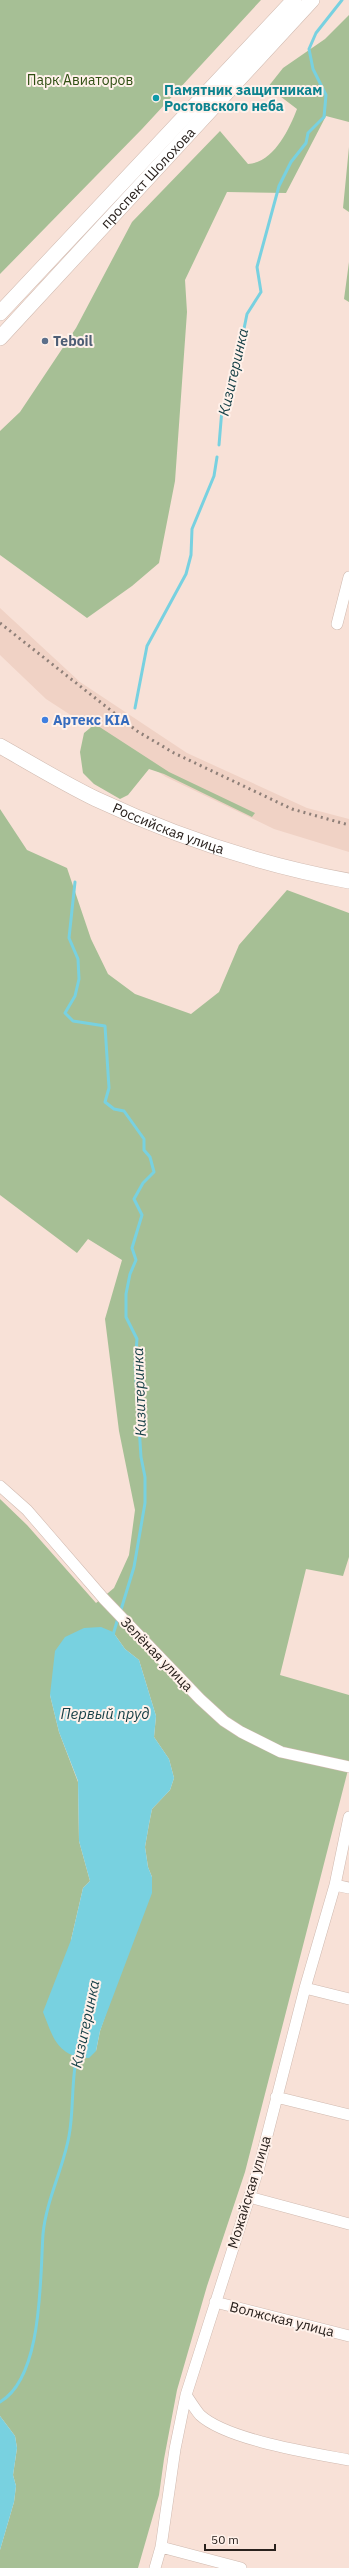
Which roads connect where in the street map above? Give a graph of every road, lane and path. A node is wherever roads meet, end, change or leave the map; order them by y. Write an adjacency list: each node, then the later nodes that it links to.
1 (294, 0): 3 (main road, проспект Шолохова)
2 (312, 0): 4 (main road, проспект Шолохова)
3 (0, 313)
4 (0, 338)
5 (349, 577): 6 (street)
6 (337, 624)
7 (0, 746): 9 (main road, Российская улица)
8 (0, 756): 10 (main road, Российская улица)
9 (349, 881)
10 (349, 890)
11 (0, 1486): 12 (street, Зелёная улица)
12 (349, 1767)
13 (349, 1817): 14 (street, Можайская улица)
14 (347, 1839): 15 (street, Можайская улица)
15 (335, 1884): 16 (street); 17 (street, Можайская улица)
16 (349, 1888)
17 (305, 1988): 18 (street); 19 (street, Можайская улица)
18 (349, 1999)
19 (276, 2097): 20 (street); 21 (street, Можайская улица)
20 (349, 2115)
21 (248, 2197): 22 (street); 23 (street, Можайская улица)
22 (349, 2224)
23 (215, 2302): 24 (street, Волжская улица); 25 (street, Можайская улица)
24 (349, 2336)
25 (186, 2395): 26 (street); 27 (street, Можайская улица)
26 (349, 2460)
27 (161, 2547): 28 (street, Можайская улица); 29 (street)
28 (156, 2568)
29 (241, 2568)

